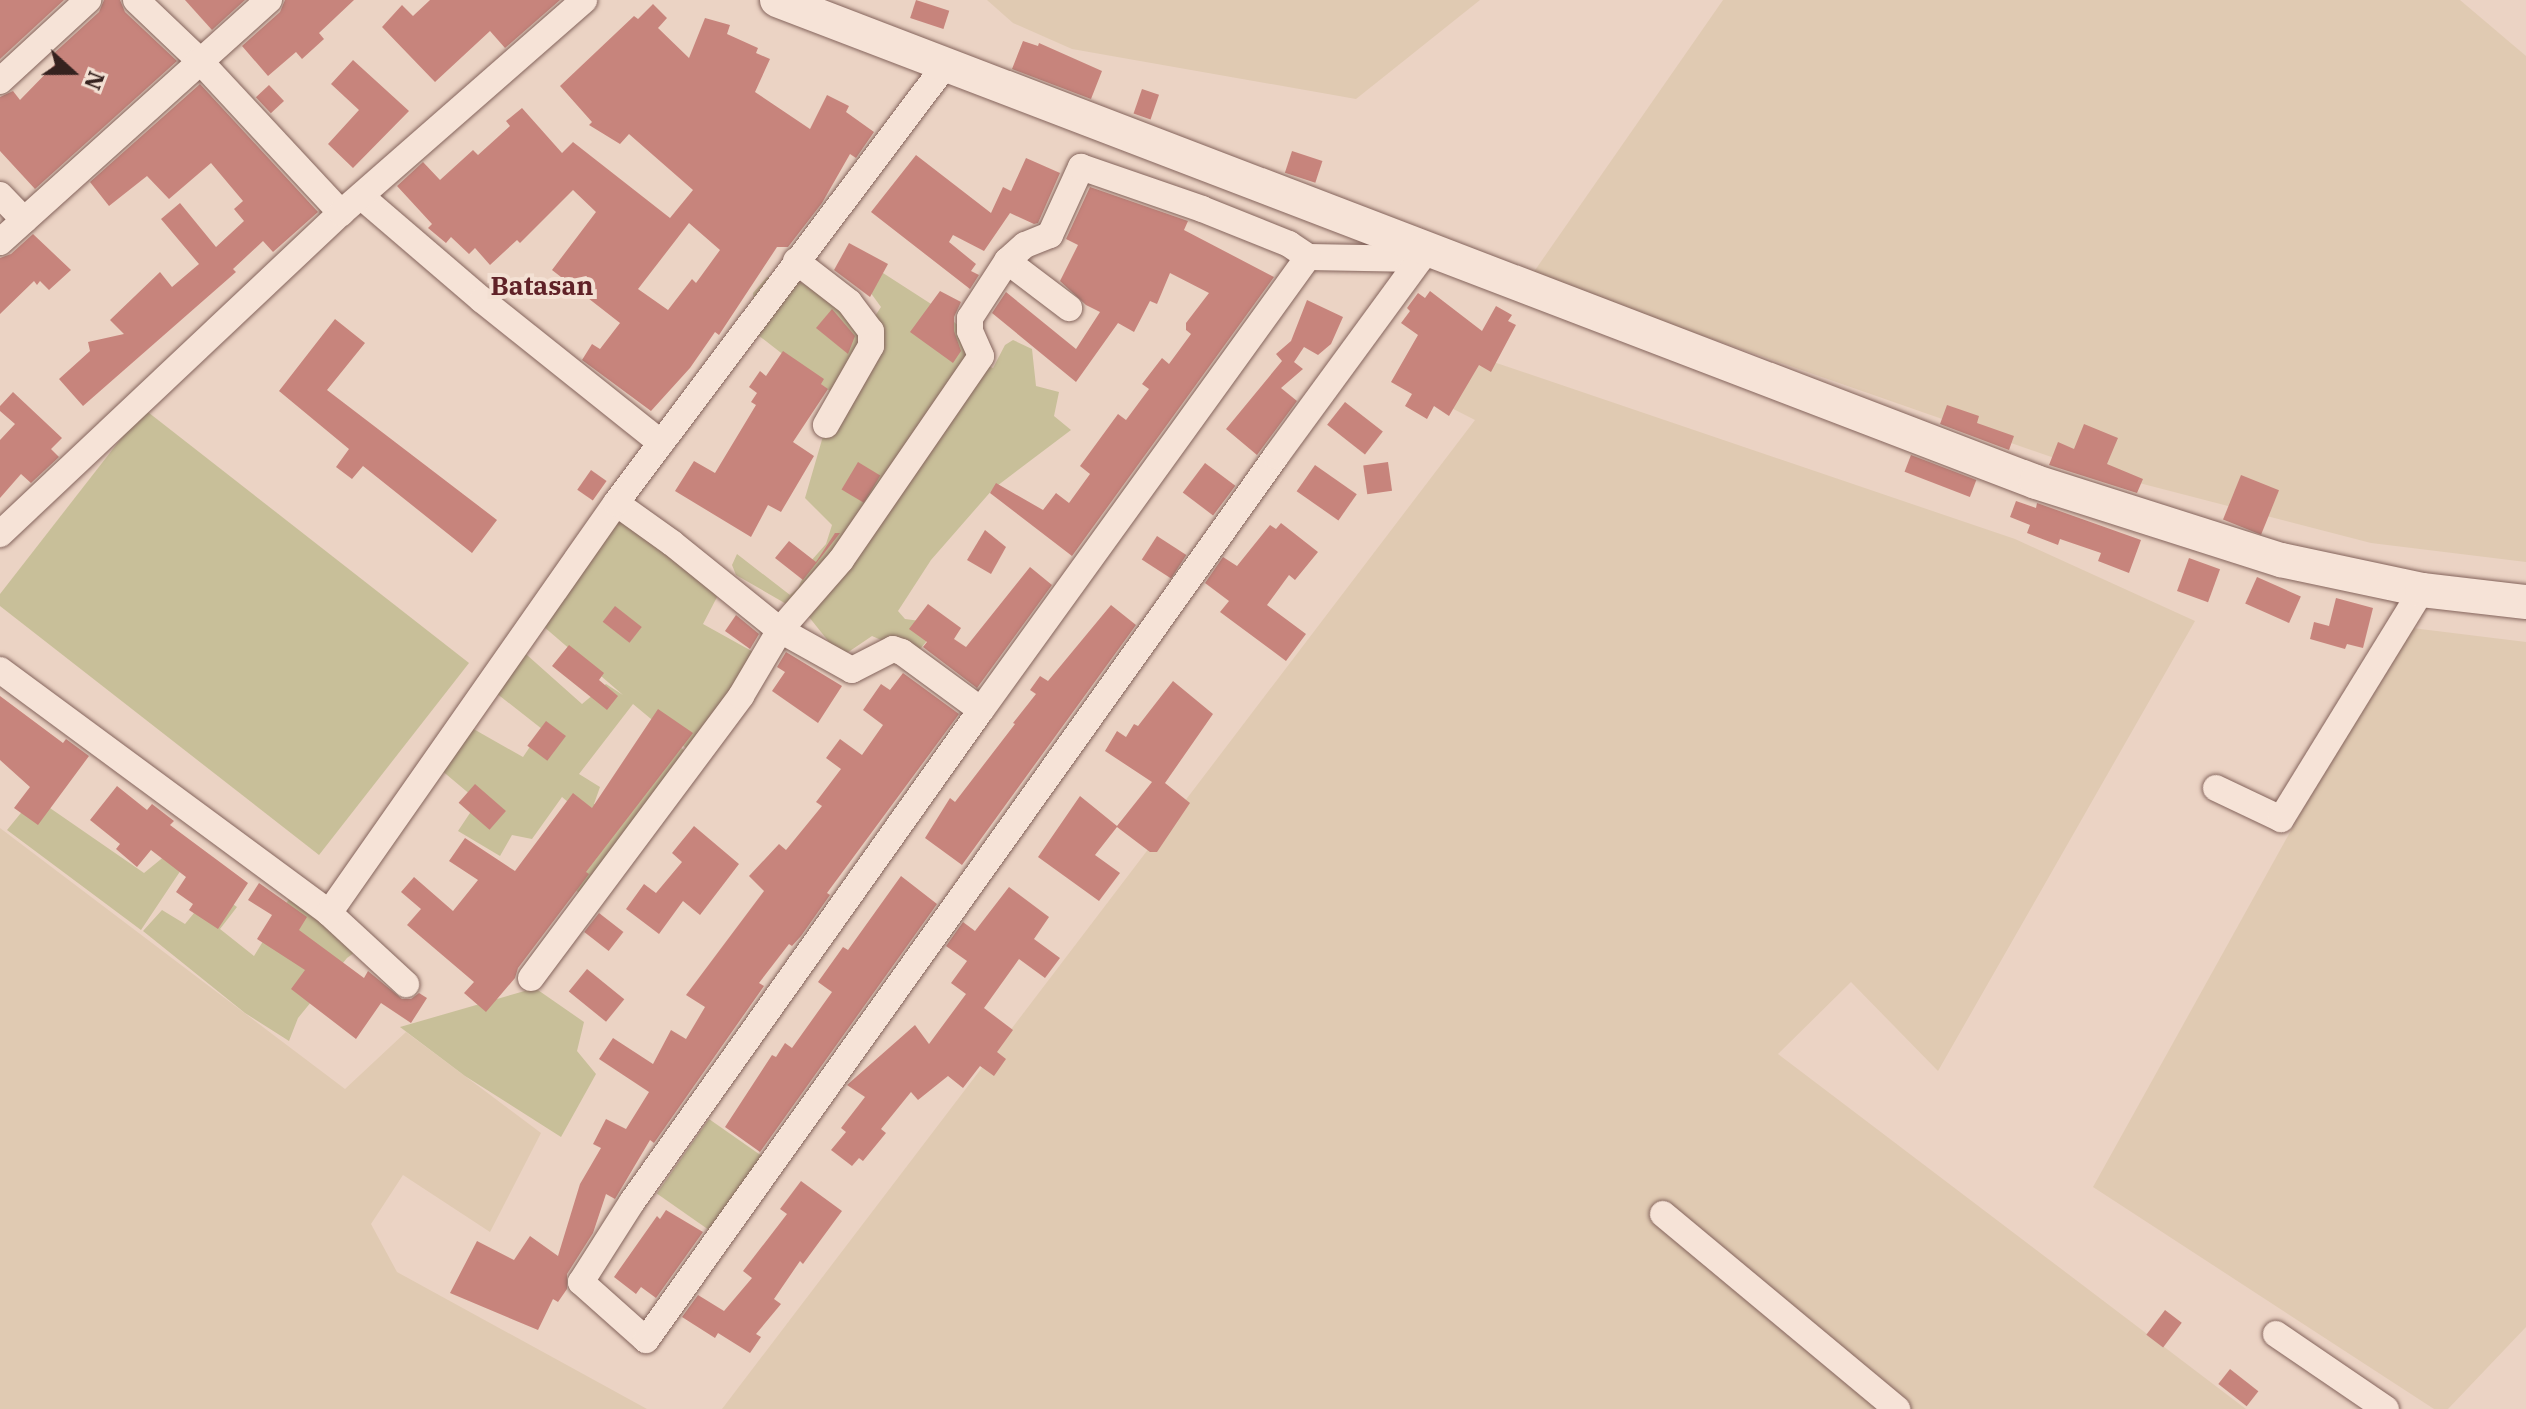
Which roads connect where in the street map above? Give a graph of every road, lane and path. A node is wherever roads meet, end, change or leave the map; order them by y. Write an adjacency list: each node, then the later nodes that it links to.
1 (88, 0): 8 (street)
2 (136, 0): 6 (street)
3 (269, 0): 6 (street)
4 (584, 0): 10 (street)
5 (777, 0): 7 (street)
6 (199, 60): 10 (street); 11 (street)
7 (947, 63): 13 (street); 15 (street)
8 (0, 81)
9 (0, 195): 11 (street)
10 (352, 205): 19 (street); 21 (street)
11 (24, 220): 12 (street)
12 (0, 242)
13 (1423, 255): 14 (street); 22 (street); 26 (street)
14 (1308, 257): 16 (street); 26 (street)
15 (796, 261): 18 (street); 19 (street)
16 (1007, 261): 17 (street); 24 (street)
17 (1069, 308)
18 (826, 425)
19 (661, 443): 20 (street)
20 (616, 503): 24 (street); 28 (street)
21 (0, 534)
22 (2422, 590): 23 (street); 27 (street)
23 (2526, 602)
24 (780, 630): 26 (street); 29 (street)
25 (0, 670): 28 (street)
26 (981, 710)
27 (2216, 788)
28 (329, 913): 30 (street)
29 (531, 978)
30 (406, 984)
31 (1663, 1214): 33 (street)
32 (2276, 1334): 34 (street)
33 (1897, 1409)
34 (2386, 1409)

